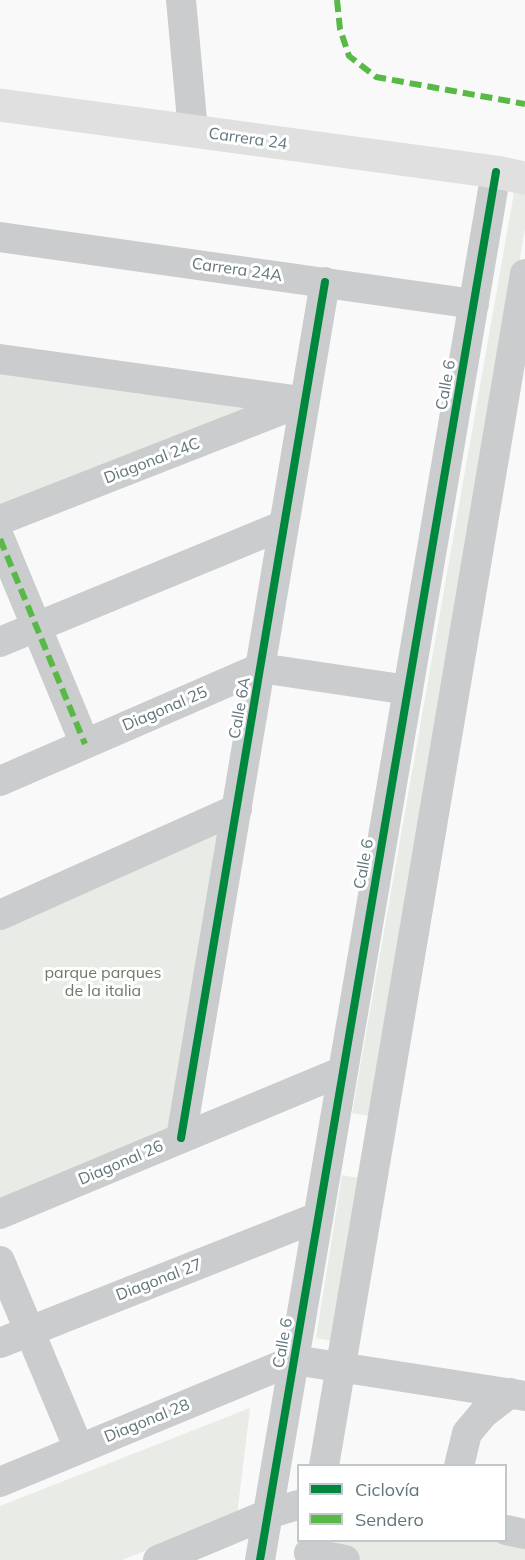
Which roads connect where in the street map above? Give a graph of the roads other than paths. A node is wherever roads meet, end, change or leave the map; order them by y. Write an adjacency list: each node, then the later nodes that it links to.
1 (181, 0): 3 (street)
2 (0, 105): 3 (street, Carrera 24)
3 (193, 131): 4 (street, Carrera 24)
4 (510, 175): 8 (street, Calle 6)
5 (0, 237): 7 (street, Carrera 24A)
6 (525, 274): 24 (street)
7 (325, 282): 8 (street, Carrera 24A); 10 (street, Calle 6A)
8 (474, 304): 17 (street, Calle 6)
9 (0, 359): 10 (street)
10 (304, 401): 11 (street, Diagonal 24C); 12 (street, Calle 6A)
11 (0, 520)
12 (284, 525): 14 (street); 16 (street, Calle 6A)
13 (0, 539): 14 (street)
14 (37, 627): 15 (street); 18 (street)
15 (0, 642)
16 (260, 668): 17 (street); 18 (street, Diagonal 25); 20 (street, Calle 6A)
17 (408, 690): 22 (street, Calle 6)
18 (85, 744): 19 (street, Diagonal 25)
19 (0, 781)
20 (237, 809): 21 (street); 25 (street, Calle 6A)
21 (0, 915)
22 (343, 1071): 23 (street, Calle 6); 25 (street, Diagonal 26)
23 (334, 1121): 24 (street); 26 (street, Calle 6)
24 (381, 1129): 27 (street)
25 (181, 1138): 28 (street, Diagonal 26)
26 (329, 1153): 27 (street); 29 (street, Calle 6)
27 (375, 1161): 34 (street)
28 (0, 1214)
29 (318, 1217): 31 (street, Diagonal 27); 33 (street, Calle 6)
30 (0, 1261): 31 (street)
31 (30, 1330): 32 (street, Diagonal 27); 36 (street)
32 (0, 1343)
33 (294, 1360): 34 (street); 36 (street, Diagonal 28); 41 (street, Calle 6)
34 (340, 1367): 35 (street); 37 (street)
35 (518, 1394): 38 (street)
36 (79, 1449): 39 (street, Diagonal 28)
37 (324, 1464)
38 (459, 1464)
39 (0, 1482)
40 (297, 1505): 41 (street)
41 (268, 1514): 45 (street); 46 (street, Calle 6)
42 (507, 1530): 43 (street)
43 (525, 1534)
44 (309, 1551): 47 (street)
45 (158, 1560)
46 (260, 1560)
47 (345, 1560)

